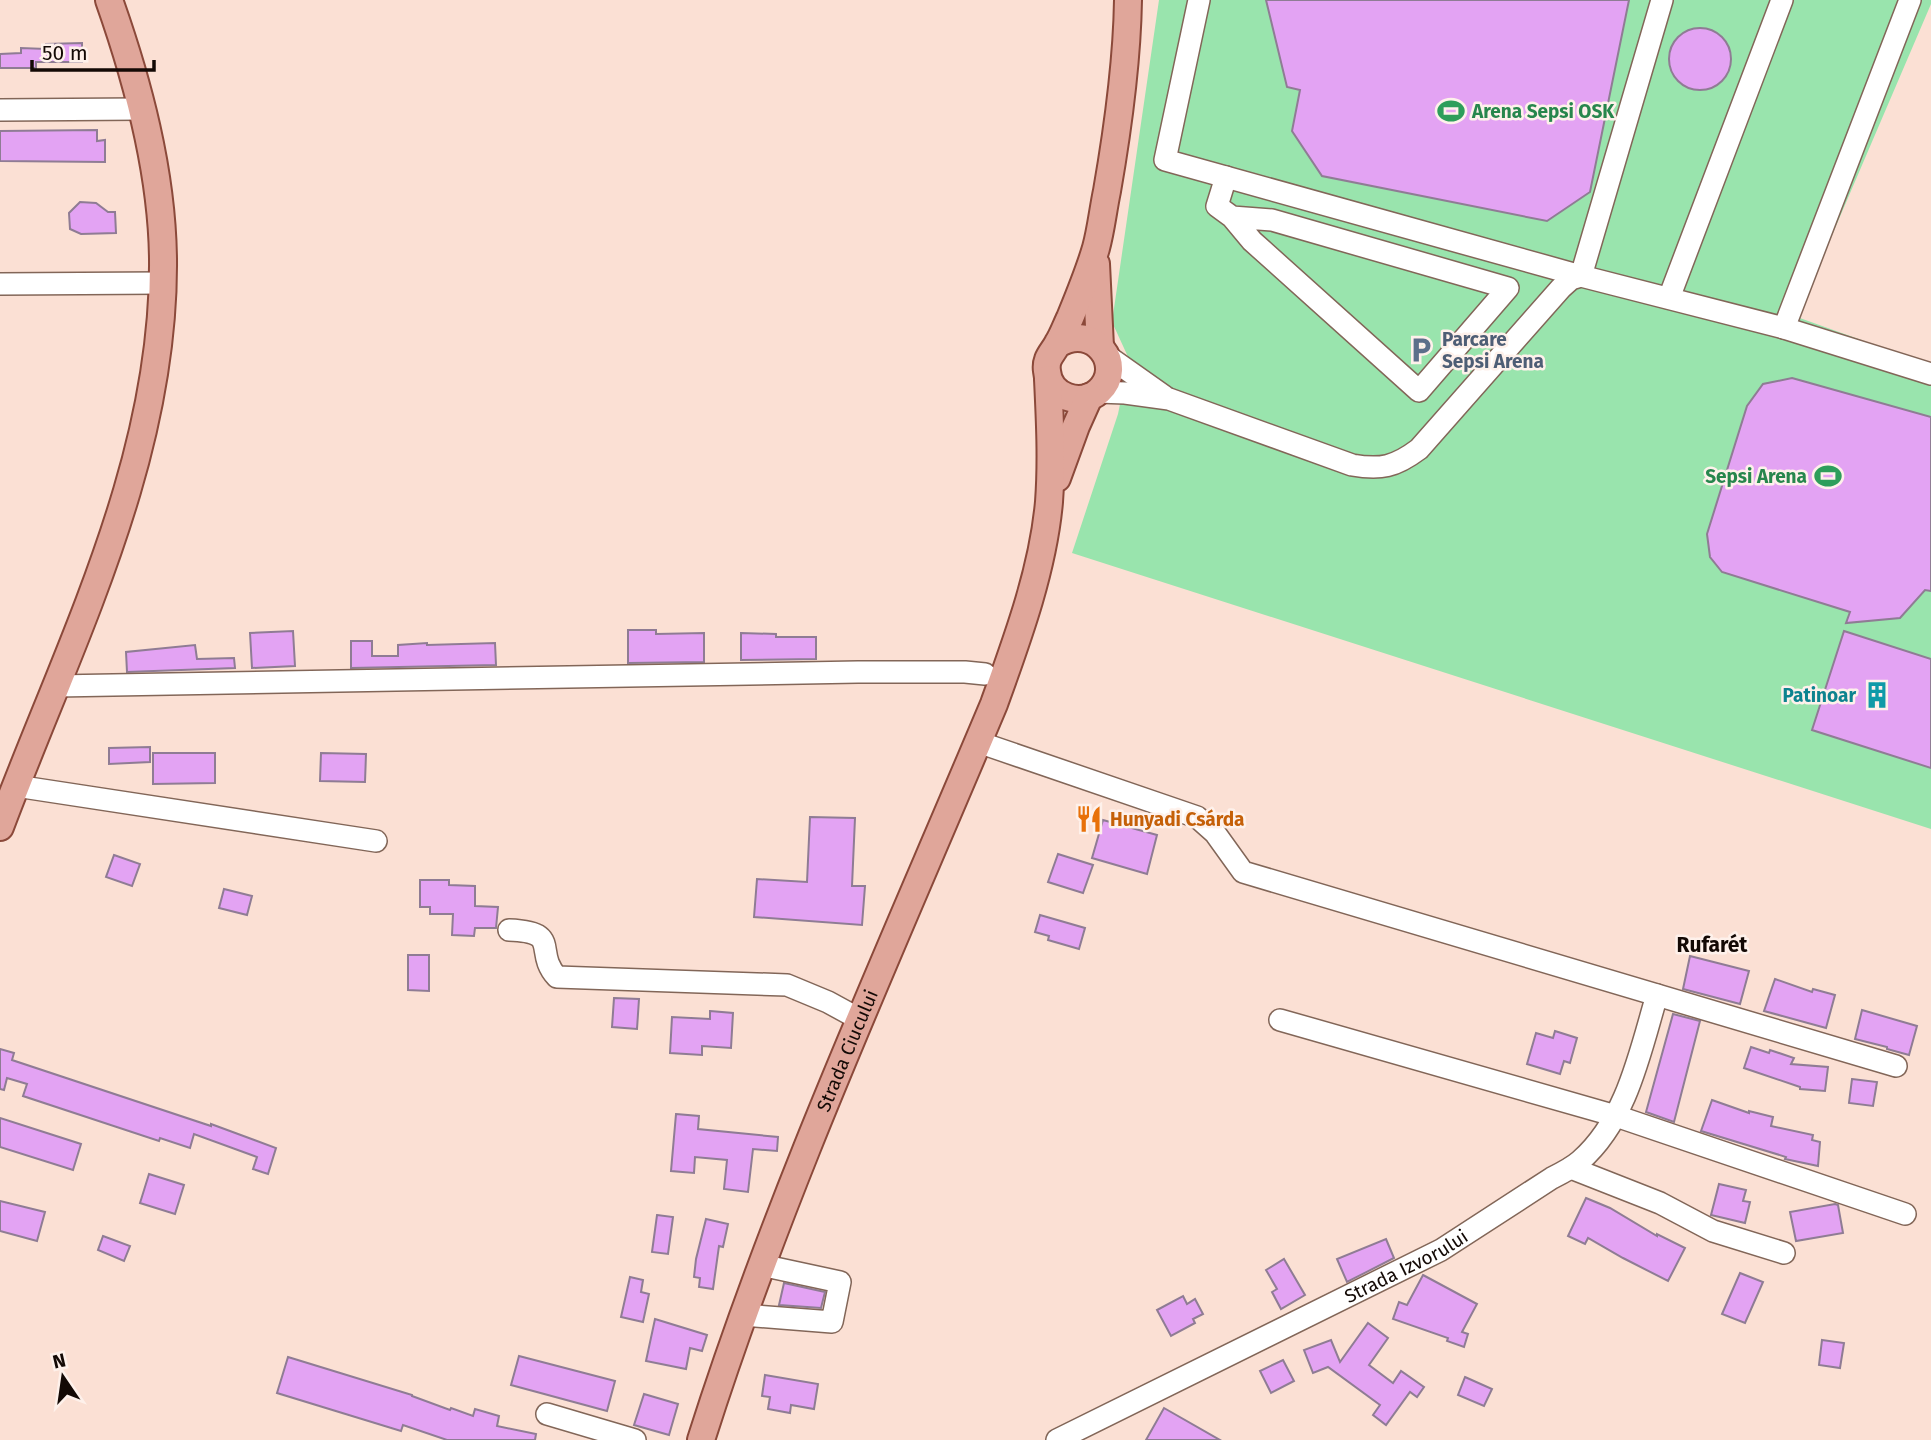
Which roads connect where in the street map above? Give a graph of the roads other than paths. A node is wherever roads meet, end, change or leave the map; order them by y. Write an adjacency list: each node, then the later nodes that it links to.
1 (109, 0): 7 (main road)
2 (1128, 0): 11 (main road)
3 (1199, 0): 9 (street)
4 (1662, 0): 12 (street)
5 (1782, 0): 15 (street)
6 (1910, 0): 16 (street)
7 (141, 109): 8 (street); 13 (main road)
8 (0, 110)
9 (1226, 177): 10 (street); 12 (street)
10 (1232, 217): 10 (street)
11 (1096, 248): 17 (main road); 18 (main road)
12 (1581, 276): 15 (street); 22 (street)
13 (163, 283): 14 (street); 25 (main road)
14 (0, 284)
15 (1669, 298): 16 (street)
16 (1784, 328): 19 (street)
17 (1058, 344): 18 (main road); 20 (main road)
18 (1103, 351): 21 (main road); 22 (street)
19 (1931, 374)
20 (1048, 379): 21 (main road); 23 (main road)
21 (1093, 395): 22 (street); 23 (main road)
22 (1169, 399)
23 (1049, 503): 24 (main road, Strada Ciucului)
24 (997, 669): 25 (street); 26 (main road, Strada Ciucului)
25 (56, 686): 27 (main road)
26 (978, 742): 31 (street); 32 (main road, Strada Ciucului)
27 (16, 786): 28 (main road); 29 (street)
28 (0, 827)
29 (376, 841)
30 (509, 930): 32 (street)
31 (1657, 995): 34 (street); 35 (street, Strada Izvorului)
32 (861, 1020): 39 (main road, Strada Ciucului)
33 (1280, 1020): 35 (street)
34 (1896, 1066)
35 (1616, 1116): 36 (street, Strada Izvorului); 37 (street)
36 (1571, 1168): 38 (street); 44 (street, Strada Izvorului)
37 (1905, 1214)
38 (1784, 1253)
39 (761, 1265): 40 (main road, Strada Ciucului); 40 (street)
40 (743, 1315): 43 (main road, Strada Ciucului)
41 (547, 1414): 42 (street)
42 (635, 1440)
43 (701, 1440)
44 (1057, 1440)

